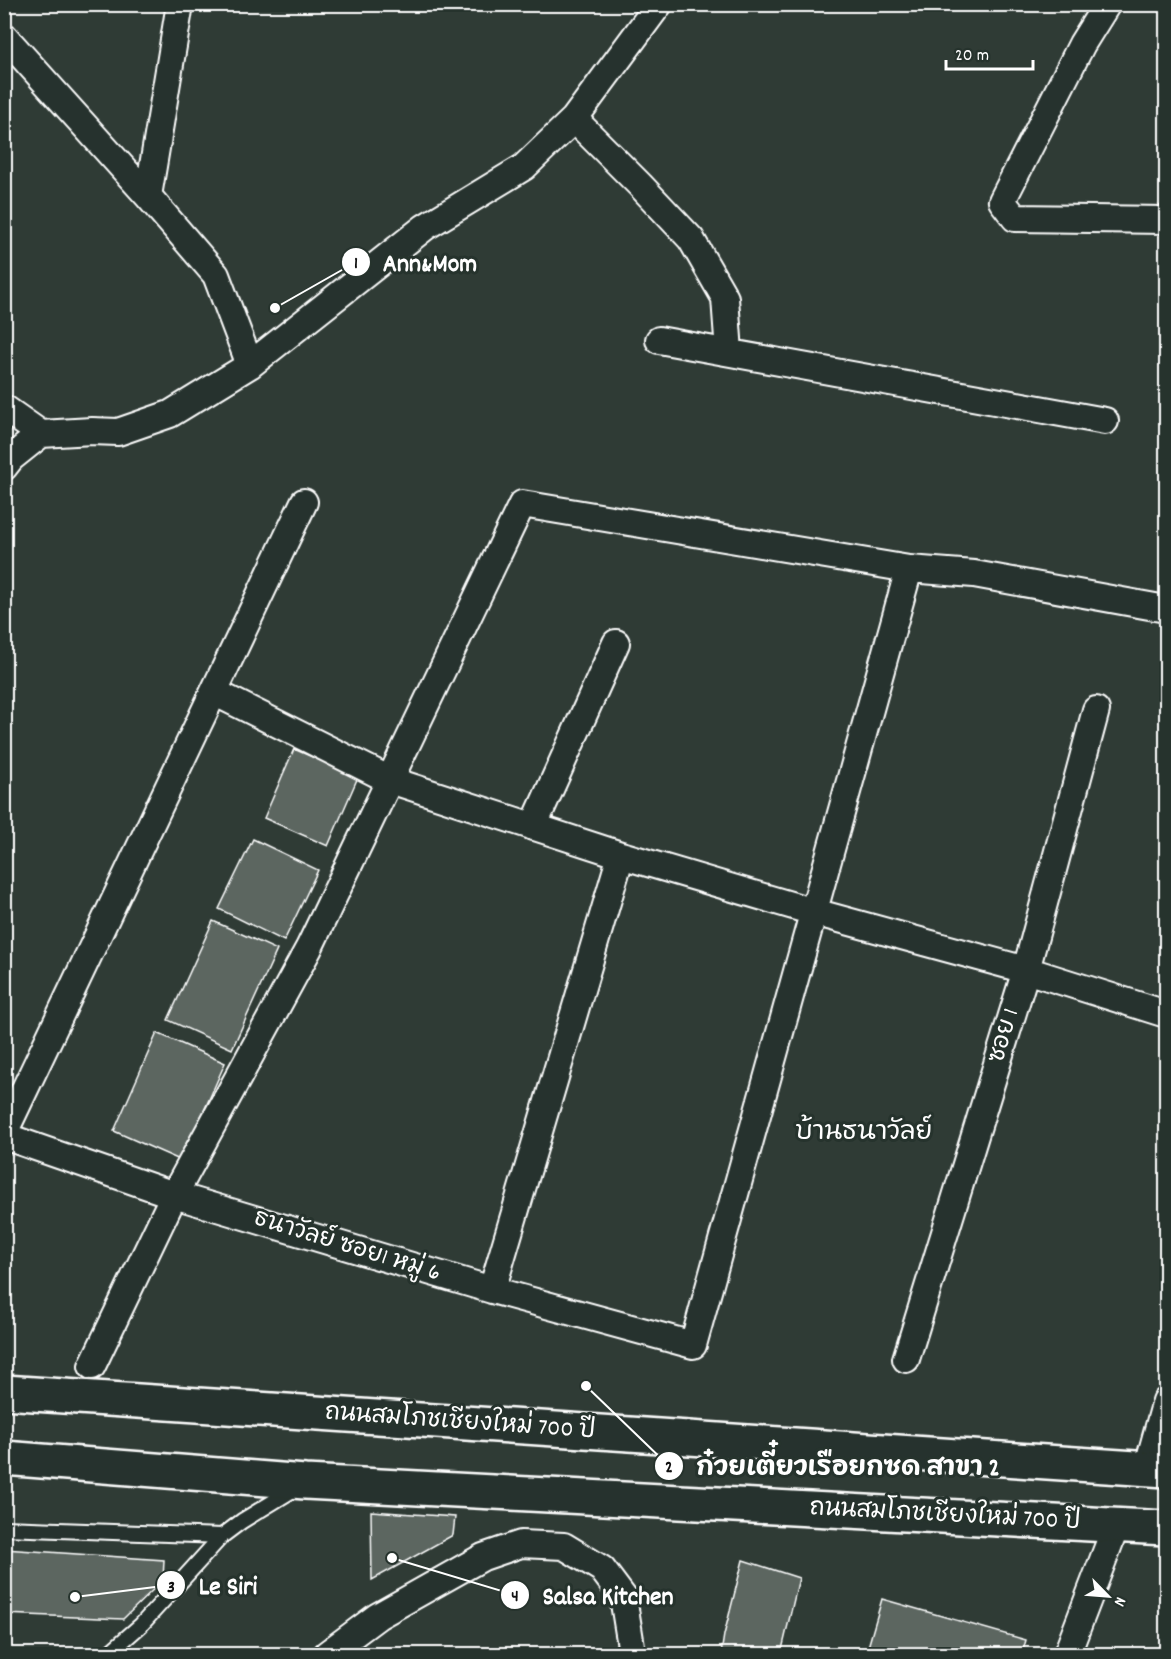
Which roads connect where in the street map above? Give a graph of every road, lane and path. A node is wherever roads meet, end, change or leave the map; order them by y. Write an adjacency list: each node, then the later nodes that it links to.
1 (180, 4): 6 (street)
2 (659, 4): 5 (street)
3 (1107, 4): 7 (street)
4 (4, 36): 6 (street)
5 (574, 119): 9 (street); 10 (street)
6 (148, 196): 10 (street)
7 (1167, 220)
8 (659, 340): 9 (street)
9 (729, 352): 12 (street)
10 (250, 365): 13 (street)
11 (4, 408): 13 (street)
12 (1105, 421)
13 (41, 434): 14 (street)
14 (4, 467)
15 (304, 502): 19 (street)
16 (909, 569): 17 (street); 21 (street); 24 (street)
17 (1167, 609)
18 (616, 643): 22 (street)
19 (214, 692): 21 (street); 27 (street)
20 (1096, 710): 25 (street, ซอย 1)
21 (390, 780): 22 (street); 28 (street)
22 (533, 826): 23 (street)
23 (621, 855): 24 (street); 29 (street)
24 (813, 912): 25 (street); 29 (street, ธนาวัลย์ ซอย1 หมู่ 6)
25 (1026, 970): 26 (street); 30 (street, ซอย 1)
26 (1167, 1014)
27 (4, 1134): 28 (street, ธนาวัลย์ ซอย1 หมู่ 6)
28 (174, 1195): 29 (street, ธนาวัลย์ ซอย1 หมู่ 6); 31 (street)
29 (492, 1290)
30 (906, 1359)
31 (92, 1366)
32 (4, 1392): 35 (main road, ถนนสมโภชเชียงใหม่ 700 ปี)
33 (1166, 1404): 35 (street)
34 (4, 1458): 36 (main road, ถนนสมโภชเชียงใหม่ 700 ปี)
35 (1157, 1470)
36 (305, 1482): 37 (main road, ถนนสมโภชเชียงใหม่ 700 ปี); 40 (lane)
37 (1116, 1526): 39 (main road, ถนนสมโภชเชียงใหม่ 700 ปี); 44 (street)
38 (4, 1528): 40 (lane)
39 (1167, 1528)
40 (222, 1536): 41 (lane)
41 (108, 1654)
42 (327, 1654): 43 (street)
43 (627, 1654)
44 (1067, 1654)

